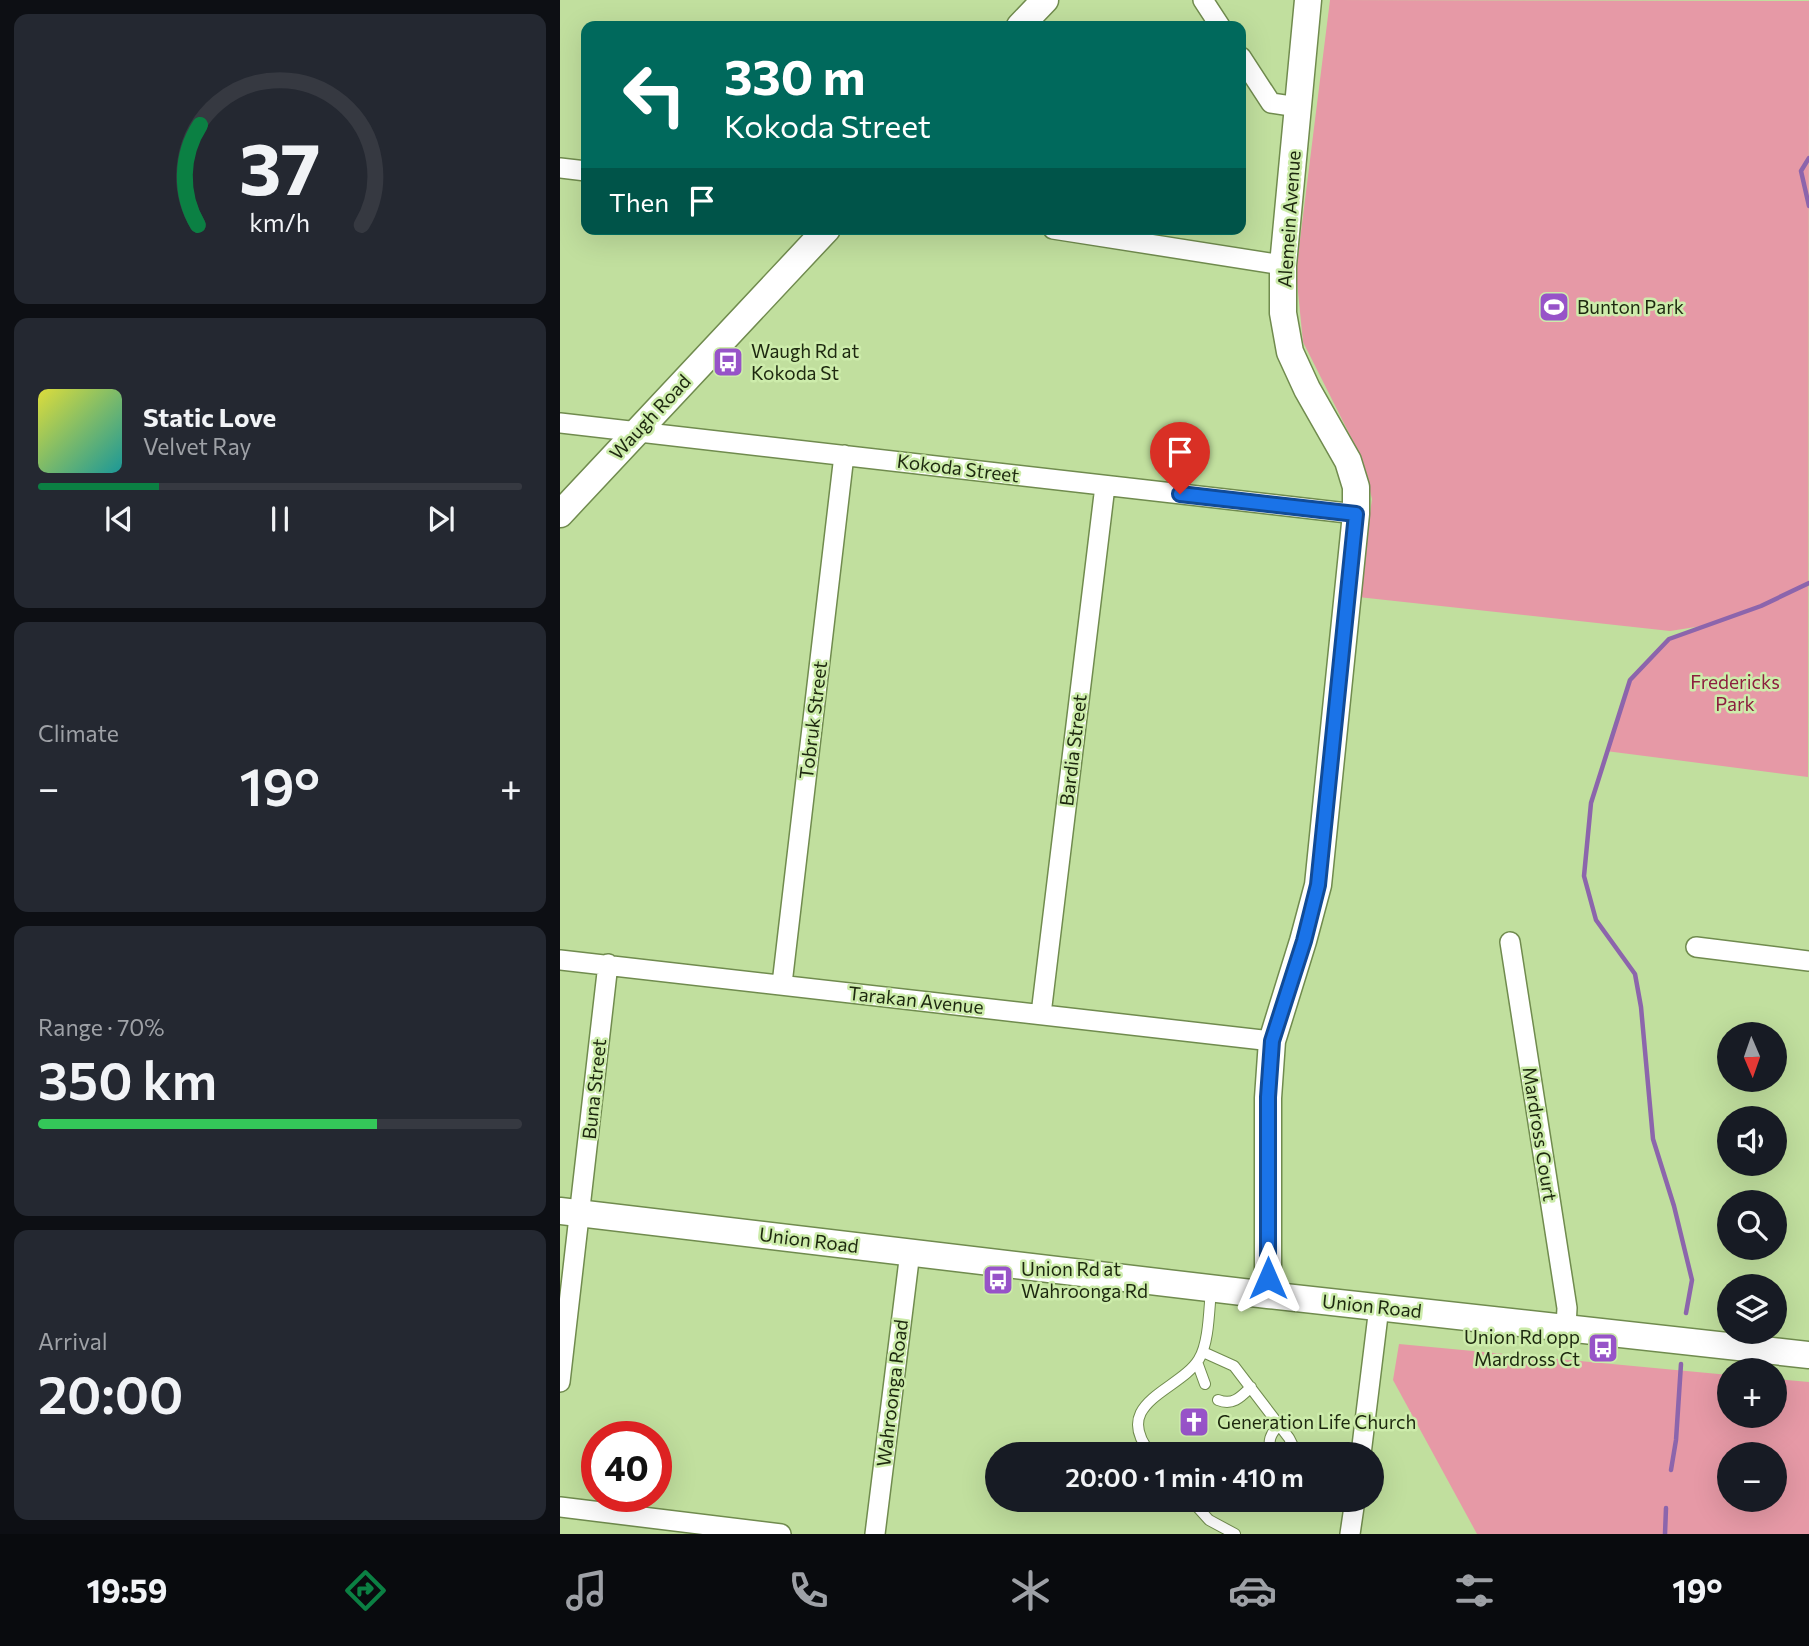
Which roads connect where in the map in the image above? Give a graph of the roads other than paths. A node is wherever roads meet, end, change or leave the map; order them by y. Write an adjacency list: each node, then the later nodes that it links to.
1 (1045, 0): 4 (main road)
2 (1203, 0): 5 (street)
3 (1308, 0): 7 (main road, Alemein Avenue)
4 (1025, 21)
5 (1217, 21)
6 (1246, 65): 7 (street)
7 (1298, 107): 12 (main road, Alemein Avenue)
8 (560, 168): 9 (street)
9 (581, 171)
10 (821, 235): 14 (main road, Waugh Road)
11 (1091, 235): 12 (street)
12 (1283, 265): 18 (main road, Alemein Avenue)
13 (560, 423): 14 (street, Kokoda Street)
14 (638, 431): 15 (street, Kokoda Street); 17 (main road, Waugh Road)
15 (844, 455): 16 (street, Kokoda Street); 24 (street, Tobruk Street)
16 (1105, 486): 18 (street, Kokoda Street); 25 (street, Bardia Street)
17 (560, 514)
18 (1356, 514): 26 (main road, Alemein Avenue)
19 (1510, 942): 32 (street, Mardross Court)
20 (1696, 947): 22 (street)
21 (560, 960): 23 (street, Tarakan Avenue)
22 (1809, 961)
23 (608, 964): 24 (street, Tarakan Avenue); 27 (street, Buna Street)
24 (782, 984): 25 (street, Tarakan Avenue)
25 (1041, 1014): 26 (street, Tarakan Avenue)
26 (1272, 1041): 30 (main road, Alemein Avenue)
27 (570, 1212): 28 (main road, Union Road); 36 (street, Buna Street)
28 (910, 1252): 29 (main road, Union Road); 49 (street, Wahroonga Road)
29 (1211, 1288): 30 (main road, Union Road); 33 (lane)
30 (1268, 1295): 31 (main road, Union Road)
31 (1379, 1307): 32 (main road, Union Road); 44 (street)
32 (1566, 1327): 34 (main road, Union Road)
33 (1203, 1352): 35 (lane); 38 (lane)
34 (1809, 1355)
35 (1197, 1362): 37 (lane); 41 (lane)
36 (560, 1382)
37 (1205, 1384)
38 (1251, 1387): 39 (lane); 40 (lane)
39 (1218, 1400)
40 (1280, 1424): 42 (lane); 43 (lane)
41 (1145, 1442)
42 (1269, 1442)
43 (1291, 1442)
44 (1362, 1442)
45 (560, 1507): 48 (street)
46 (1202, 1512): 50 (lane)
47 (1353, 1512): 51 (street)
48 (781, 1534)
49 (875, 1534)
50 (1235, 1534)
51 (1350, 1534)

